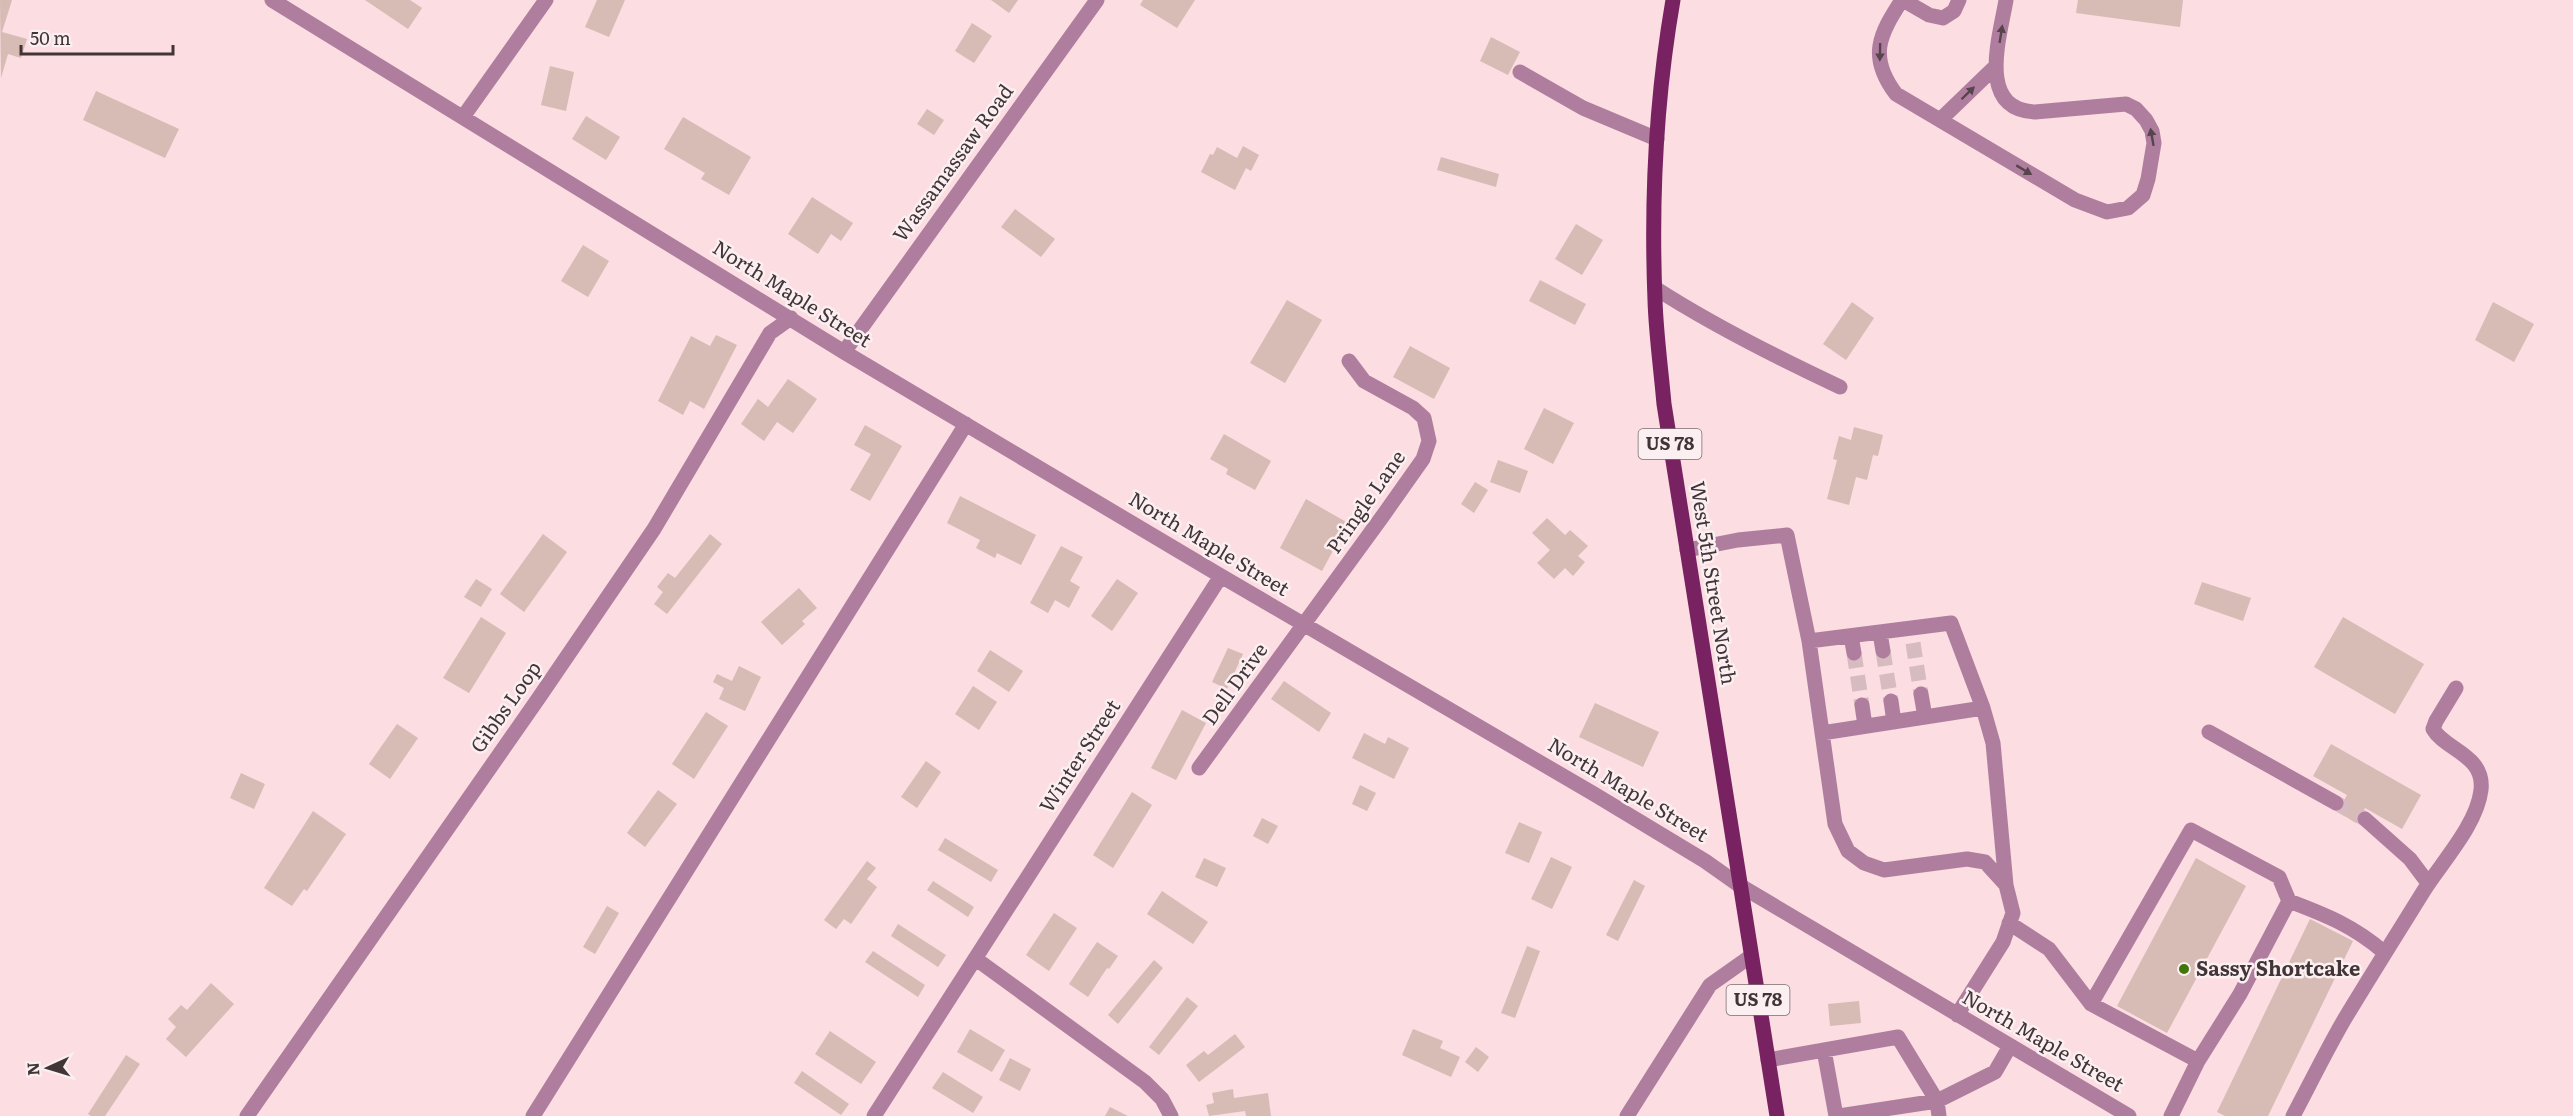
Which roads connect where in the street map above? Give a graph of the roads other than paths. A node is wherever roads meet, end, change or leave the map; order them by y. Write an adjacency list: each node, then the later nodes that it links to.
1 (272, 0): 10 (street, North Maple Street)
2 (546, 0): 10 (street)
3 (1097, 0): 15 (street, Wassamassaw Road)
4 (1673, 0): 12 (main road, West 5th Street North / US 78)
5 (1903, 0): 6 (street); 11 (street, one-way to 11)
6 (1959, 0)
7 (2006, 0): 8 (street, one-way to 7)
8 (1996, 66): 11 (street, one-way to 8); 11 (street, one-way to 8)
9 (1520, 72): 12 (street)
10 (463, 117): 14 (street, North Maple Street)
11 (1940, 120)
12 (1657, 140): 13 (main road, West 5th Street North / US 78)
13 (1655, 288): 17 (street); 19 (main road, West 5th Street North / US 78)
14 (791, 318): 15 (street, North Maple Street); 55 (street, Gibbs Loop)
15 (844, 352): 18 (street, North Maple Street)
16 (1349, 361): 21 (street, Pringle Lane)
17 (1840, 387)
18 (966, 424): 20 (street, North Maple Street); 56 (street)
19 (1687, 550): 24 (street); 41 (main road, West 5th Street North / US 78)
20 (1221, 576): 21 (street, North Maple Street); 47 (street, Winter Street)
21 (1305, 624): 37 (street, Dell Drive); 41 (street, North Maple Street)
22 (1880, 633): 23 (street); 25 (street); 31 (street)
23 (1851, 636): 24 (street); 26 (street)
24 (1809, 641): 36 (street)
25 (1883, 651)
26 (1854, 653)
27 (2456, 688): 40 (street)
28 (1921, 694): 32 (street)
29 (1891, 701): 33 (street)
30 (1862, 705): 34 (street)
31 (1983, 708): 32 (street); 42 (street)
32 (1925, 717): 33 (street)
33 (1894, 722): 34 (street)
34 (1865, 726): 36 (street)
35 (2209, 732): 38 (street)
36 (1821, 733): 42 (street)
37 (1198, 768)
38 (2336, 803)
39 (2365, 819): 40 (street)
40 (2431, 878): 45 (street)
41 (1739, 885): 46 (main road, US 78); 49 (street, North Maple Street)
42 (2006, 885): 44 (street)
43 (2289, 901): 45 (street); 48 (street); 53 (street)
44 (2009, 923): 48 (street); 49 (street)
45 (2385, 953): 64 (street)
46 (1751, 956): 52 (main road, US 78); 59 (street)
47 (976, 959): 57 (street, Winter Street); 58 (street)
48 (2091, 1004): 53 (street)
49 (1957, 1015): 50 (street, North Maple Street)
50 (2010, 1046): 54 (street); 62 (street, North Maple Street)
51 (1824, 1050): 52 (street); 54 (street); 61 (street)
52 (1768, 1060): 60 (main road, US 78)
53 (2198, 1061): 63 (street)
54 (1938, 1108): 61 (street)
55 (247, 1116)
56 (533, 1116)
57 (874, 1116)
58 (1171, 1116)
59 (1627, 1116)
60 (1777, 1116)
61 (1838, 1116)
62 (2129, 1116)
63 (2171, 1116)
64 (2293, 1116)

